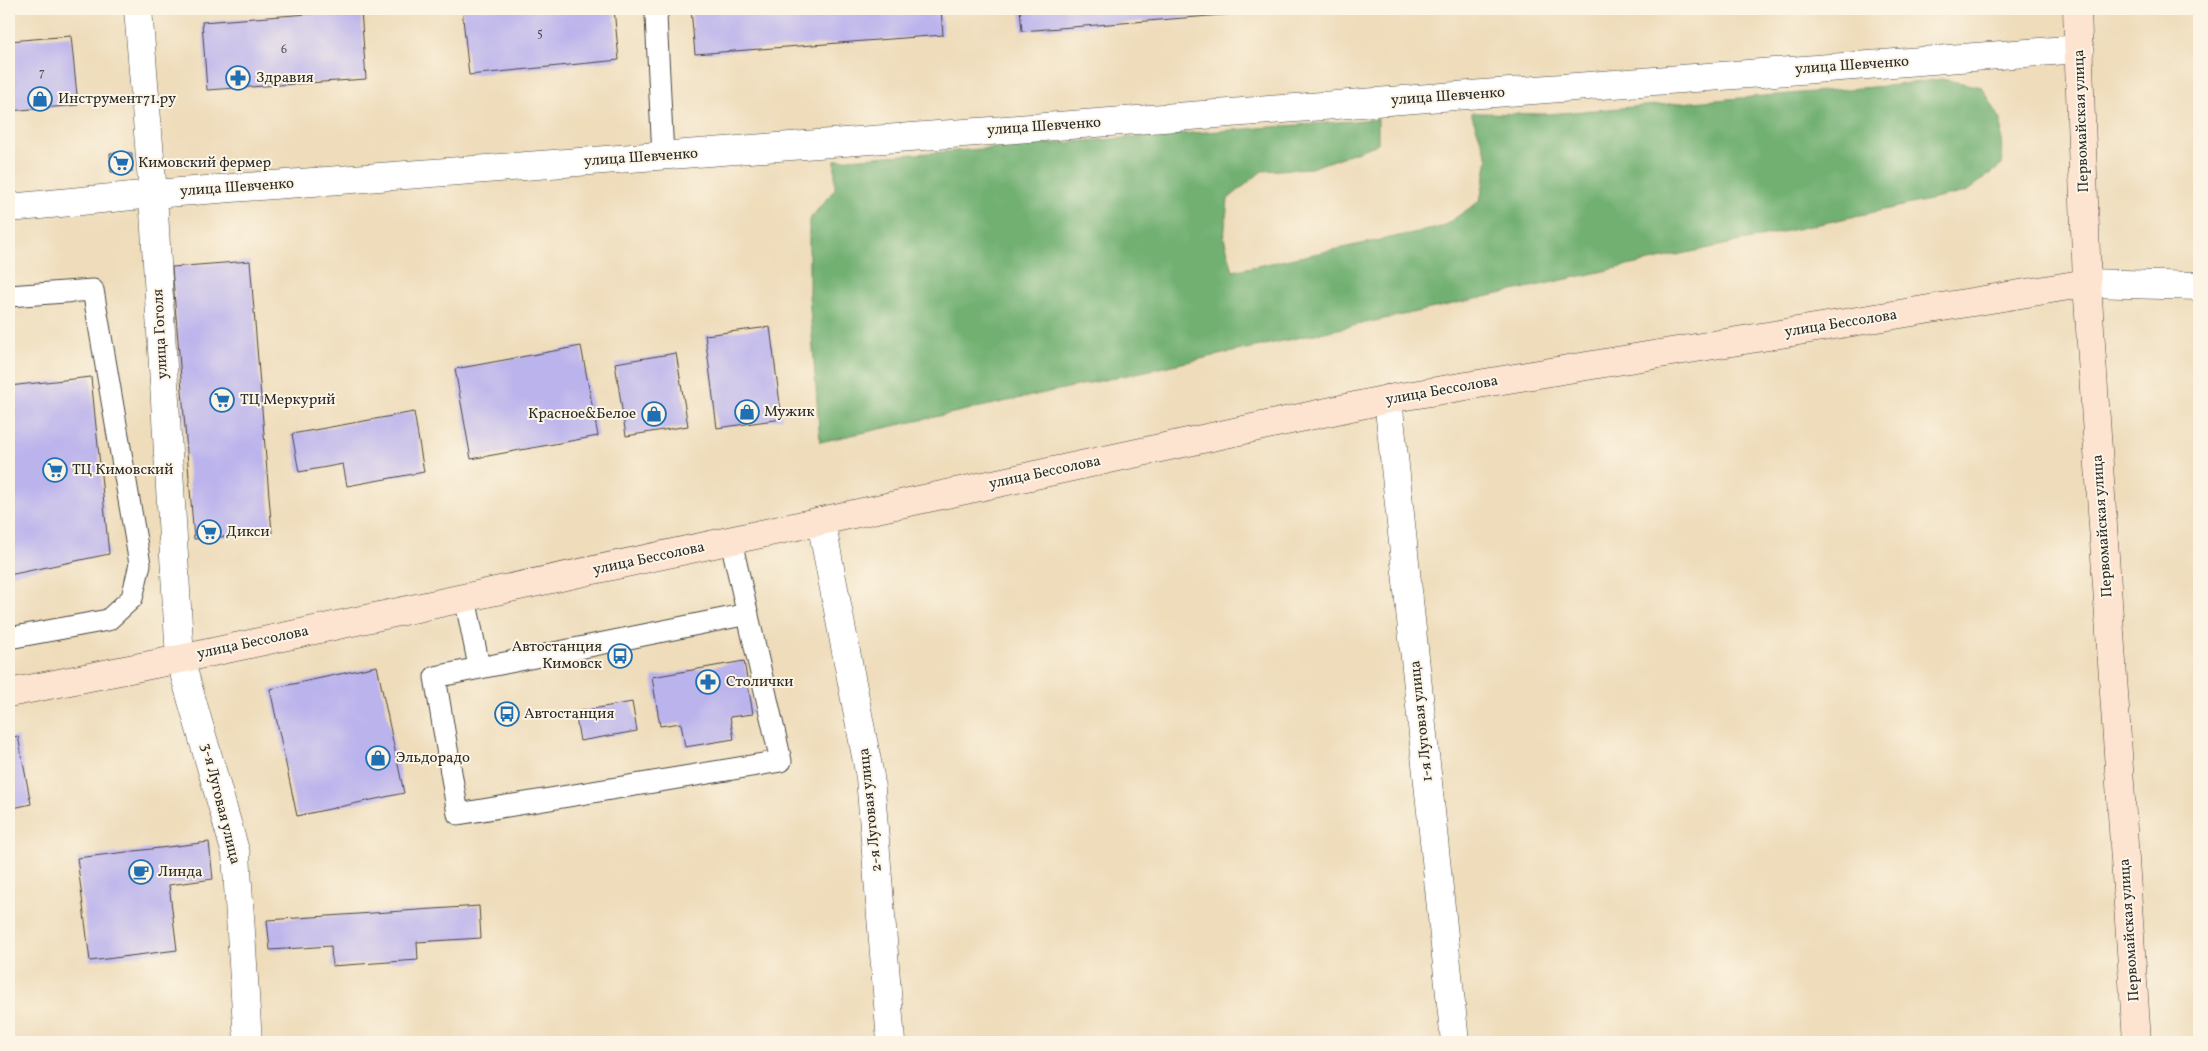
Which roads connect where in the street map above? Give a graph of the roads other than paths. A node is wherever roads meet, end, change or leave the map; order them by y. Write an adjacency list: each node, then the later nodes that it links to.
1 (138, 9): 6 (street, улица Гоголя)
2 (659, 9): 5 (lane)
3 (2077, 9): 4 (main road, Первомайская улица)
4 (2080, 49): 5 (street, улица Шевченко); 8 (main road, Первомайская улица)
5 (663, 156): 6 (street, улица Шевченко)
6 (153, 194): 7 (street, улица Шевченко); 17 (street, улица Гоголя)
7 (9, 208)
8 (2087, 283): 9 (street); 11 (main road, улица Бессолова); 23 (main road, Первомайская улица)
9 (2199, 286)
10 (9, 296): 16 (lane)
11 (1388, 399): 12 (main road, улица Бессолова); 22 (street, 1-я Луговая улица)
12 (821, 522): 13 (main road, улица Бессолова); 21 (street, 2-я Луговая улица)
13 (731, 541): 14 (main road, улица Бессолова); 15 (lane)
14 (465, 598): 17 (main road, улица Бессолова); 18 (lane)
15 (748, 614): 18 (lane); 18 (lane)
16 (9, 638)
17 (180, 659): 19 (main road, улица Бессолова); 20 (street, 3-я Луговая улица)
18 (479, 666)
19 (9, 694)
20 (248, 1042)
21 (891, 1042)
22 (1456, 1042)
23 (2137, 1042)

